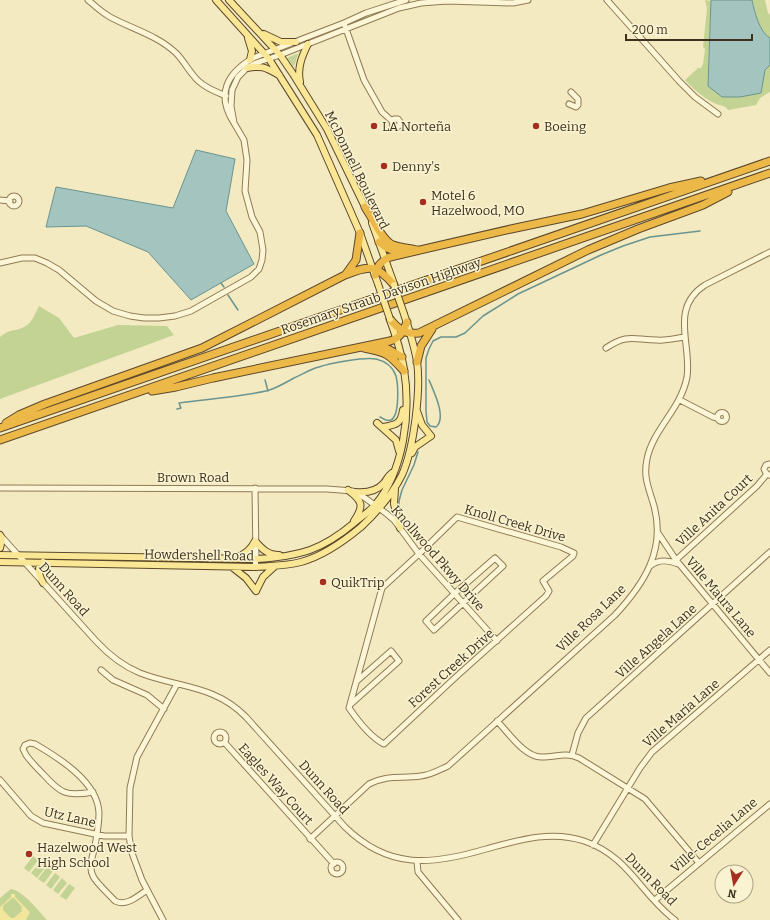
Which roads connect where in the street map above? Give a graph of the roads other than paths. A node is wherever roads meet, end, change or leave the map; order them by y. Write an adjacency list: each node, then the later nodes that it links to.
1 (88, 0): 21 (street)
2 (216, 0): 10 (main road, McDonnell Boulevard)
3 (229, 0): 9 (main road, McDonnell Boulevard)
4 (406, 0): 7 (street)
5 (528, 0): 8 (street)
6 (607, 0): 24 (street)
7 (344, 23): 8 (street); 11 (street)
8 (346, 29): 12 (street); 25 (street)
9 (260, 33): 11 (main road); 13 (main road, McDonnell Boulevard)
10 (247, 34): 15 (main road, McDonnell Boulevard); 16 (main road)
11 (296, 42): 13 (street)
12 (308, 44): 14 (street); 19 (main road)
13 (276, 50): 14 (main road, McDonnell Boulevard); 15 (street)
14 (280, 55): 15 (street); 19 (main road, McDonnell Boulevard)
15 (267, 57): 16 (street); 17 (street); 18 (main road, McDonnell Boulevard)
16 (250, 60): 21 (street)
17 (247, 68): 18 (main road); 22 (street)
18 (281, 76): 34 (main road, McDonnell Boulevard)
19 (302, 88): 33 (main road, McDonnell Boulevard)
20 (571, 92): 23 (street)
21 (224, 95): 22 (street); 26 (street)
22 (231, 97): 26 (street)
23 (569, 104)
24 (718, 114)
25 (392, 121)
26 (234, 123): 40 (street)
27 (770, 161): 29 (highway, Rosemary Straub Davison Highway)
28 (770, 173): 30 (highway, Rosemary Straub Davison Highway)
29 (731, 174): 36 (highway); 62 (highway, Rosemary Straub Davison Highway)
30 (752, 179): 46 (highway); 57 (highway, Rosemary Straub Davison Highway)
31 (0, 200): 32 (street)
32 (10, 201)
33 (365, 207): 35 (main road, McDonnell Boulevard); 36 (highway)
34 (360, 233): 41 (main road, McDonnell Boulevard); 42 (highway)
35 (379, 242): 38 (highway); 39 (main road, McDonnell Boulevard)
36 (421, 250): 38 (highway)
37 (770, 252): 48 (street, Ville Rosa Lane)
38 (403, 254): 39 (highway)
39 (385, 260): 41 (highway); 43 (main road, McDonnell Boulevard)
40 (0, 263)
41 (374, 271): 42 (highway); 43 (highway); 44 (main road, McDonnell Boulevard, bridge)
42 (345, 275): 62 (highway)
43 (392, 281): 45 (main road, McDonnell Boulevard, bridge)
44 (390, 319): 47 (highway); 49 (main road, McDonnell Boulevard)
45 (407, 322): 47 (highway)
46 (434, 327): 47 (highway); 54 (highway)
47 (407, 333): 49 (highway); 54 (main road)
48 (685, 337): 52 (street); 58 (street, Ville Rosa Lane)
49 (396, 339): 50 (highway); 53 (main road, McDonnell Boulevard)
50 (374, 345): 51 (highway); 53 (highway)
51 (360, 348): 55 (highway); 57 (highway)
52 (606, 348)
53 (402, 357): 55 (main road, McDonnell Boulevard)
54 (417, 362): 59 (main road)
55 (404, 371): 56 (main road, McDonnell Boulevard)
56 (406, 387): 63 (main road); 65 (main road, McDonnell Boulevard)
57 (132, 395): 64 (highway, Rosemary Straub Davison Highway)
58 (680, 400): 60 (street); 77 (street, Ville Rosa Lane)
59 (416, 407): 66 (main road); 66 (main road)
60 (717, 418)
61 (377, 423): 65 (main road)
62 (0, 427)
63 (383, 427)
64 (0, 440)
65 (399, 458): 68 (main road, McDonnell Boulevard)
66 (407, 460): 70 (main road)
67 (770, 464): 69 (street, Ville Anita Court)
68 (395, 471): 73 (main road); 74 (main road, McDonnell Boulevard)
69 (769, 474): 92 (street, Ville Anita Court)
70 (397, 484): 74 (main road); 76 (main road)
71 (0, 488): 72 (street, Brown Road)
72 (255, 488): 73 (street, Brown Road); 79 (street)
73 (351, 491): 74 (street, Brown Road); 75 (main road)
74 (377, 507): 75 (main road, Howdershell Road); 76 (street, Knollwood Pkwy Drive); 94 (main road, Howdershell Road)
75 (352, 525): 86 (main road, Howdershell Road)
76 (400, 528): 83 (street, Knollwood Pkwy Drive)
77 (658, 533): 92 (street, Ville Maura Lane); 95 (street, Ville Rosa Lane)
78 (0, 535): 80 (main road); 85 (street, Dunn Road)
79 (255, 541): 86 (main road); 87 (main road); 88 (street)
80 (0, 548)
81 (574, 552): 83 (street, Knoll Creek Drive); 101 (street, Forest Creek Drive)
82 (770, 552): 100 (street, Ville Angela Lane)
83 (419, 554): 98 (street, Knollwood Pkwy Drive); 106 (street, Knoll Creek Drive)
84 (0, 555): 85 (main road, Howdershell Road)
85 (18, 555): 87 (main road, Howdershell Road); 90 (street, Dunn Road)
86 (287, 556): 88 (main road, Howdershell Road)
87 (234, 559): 88 (main road, Howdershell Road)
88 (256, 559): 96 (street)
89 (0, 562): 90 (main road, Howdershell Road)
90 (25, 562): 91 (main road, Howdershell Road); 97 (street, Dunn Road)
91 (43, 562): 93 (main road, Howdershell Road); 97 (main road)
92 (678, 563): 95 (street); 100 (street, Ville Maura Lane)
93 (231, 566): 94 (main road); 96 (main road, Howdershell Road)
94 (276, 566): 96 (main road, Howdershell Road)
95 (650, 566): 110 (street, Ville Rosa Lane)
96 (255, 567)
97 (43, 582): 107 (street, Dunn Road)
98 (454, 594): 99 (street, Knollwood Pkwy Drive); 99 (street); 99 (street)
99 (463, 604): 101 (street, Knollwood Pkwy Drive)
100 (713, 604): 103 (street, Ville Maura Lane); 112 (street, Ville Angela Lane)
101 (497, 640): 108 (street, Forest Creek Drive)
102 (770, 650): 103 (street, Ville Maria Lane)
103 (760, 660): 105 (street, Ville Maura Lane); 114 (street, Ville Maria Lane)
104 (101, 670): 109 (street)
105 (770, 673)
106 (356, 681): 108 (street); 108 (street)
107 (177, 684): 109 (street); 117 (street, Dunn Road)
108 (350, 705)
109 (164, 709): 119 (street)
110 (497, 721): 112 (street); 117 (street, Ville Rosa Lane)
111 (225, 743): 120 (street, Eagles Way Court)
112 (572, 755): 114 (street)
113 (0, 780): 118 (street, Utz Lane)
114 (628, 788): 121 (street, Ville Maria Lane); 123 (street)
115 (93, 792): 115 (street); 118 (street)
116 (770, 804): 123 (street, Ville-Cecelia Lane)
117 (335, 817): 120 (street, Eagles Way Court); 122 (street, Dunn Road)
118 (97, 834): 119 (street, Utz Lane); 125 (street)
119 (129, 836): 125 (street)
120 (310, 839): 124 (street, Eagles Way Court)
121 (593, 845): 122 (street, Dunn Road); 126 (street, Dunn Road)
122 (418, 861): 128 (street)
123 (698, 863): 126 (street, Ville-Cecelia Lane)
124 (334, 864)
125 (147, 890): 127 (street)
126 (654, 900): 129 (street, Dunn Road)
127 (163, 920)
128 (458, 920)
129 (675, 920)

